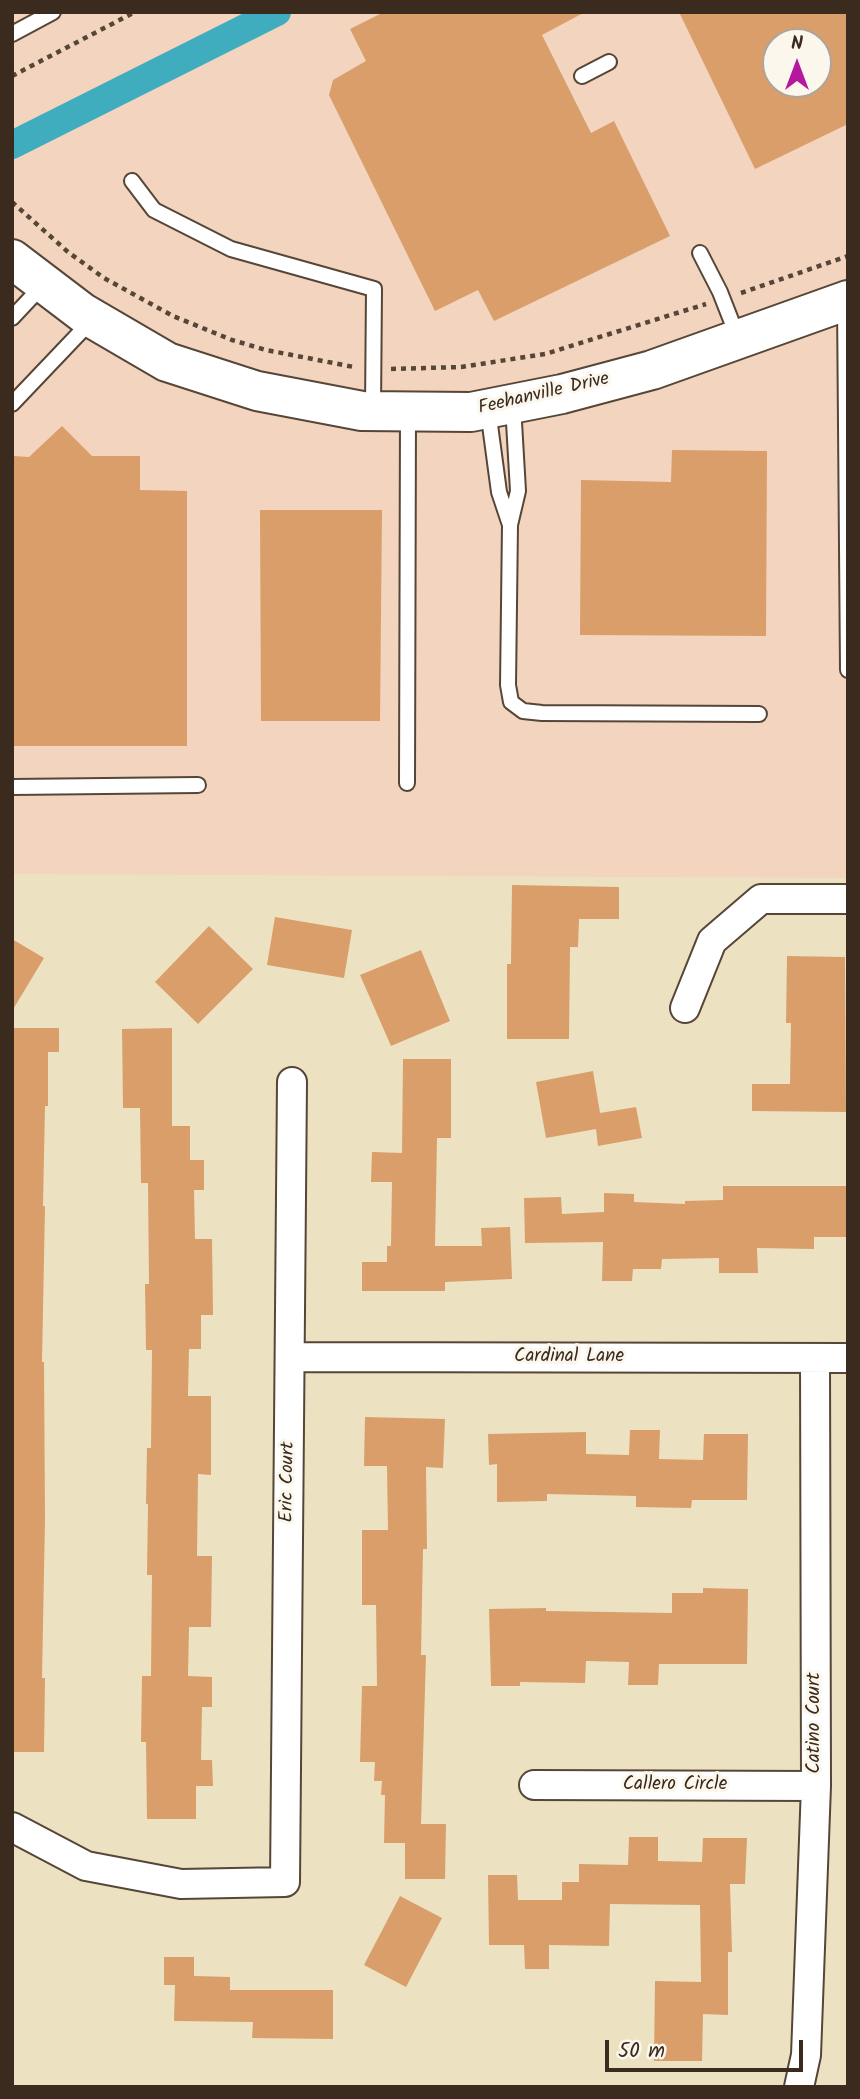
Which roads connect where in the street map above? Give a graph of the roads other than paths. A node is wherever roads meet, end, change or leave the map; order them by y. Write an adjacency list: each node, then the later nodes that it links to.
1 (53, 12): 2 (lane)
2 (12, 34)
3 (609, 62): 4 (lane)
4 (582, 76)
5 (132, 181): 15 (lane)
6 (700, 253): 12 (lane)
7 (12, 259): 8 (street, Feehanville Drive)
8 (44, 284): 10 (lane); 11 (street, Feehanville Drive)
9 (846, 300): 12 (street, Feehanville Drive); 17 (lane)
10 (12, 318)
11 (93, 319): 13 (lane); 15 (street, Feehanville Drive)
12 (738, 339): 14 (street, Feehanville Drive)
13 (12, 404)
14 (501, 406): 15 (street, Feehanville Drive); 16 (lane); 16 (lane)
15 (391, 411): 19 (lane)
16 (510, 525): 18 (lane)
17 (848, 670)
18 (759, 714)
19 (407, 783)
20 (198, 785): 21 (lane)
21 (12, 787)
22 (848, 899): 23 (street)
23 (685, 1008)
24 (292, 1082): 25 (street, Eric Court)
25 (290, 1357): 26 (street, Cardinal Lane); 30 (street, Eric Court)
26 (815, 1358): 27 (street, Cardinal Lane); 29 (street, Catino Court)
27 (848, 1358)
28 (534, 1786): 29 (street, Callero Circle)
29 (816, 1786): 31 (street, Catino Court)
30 (12, 1827)
31 (799, 2087)

